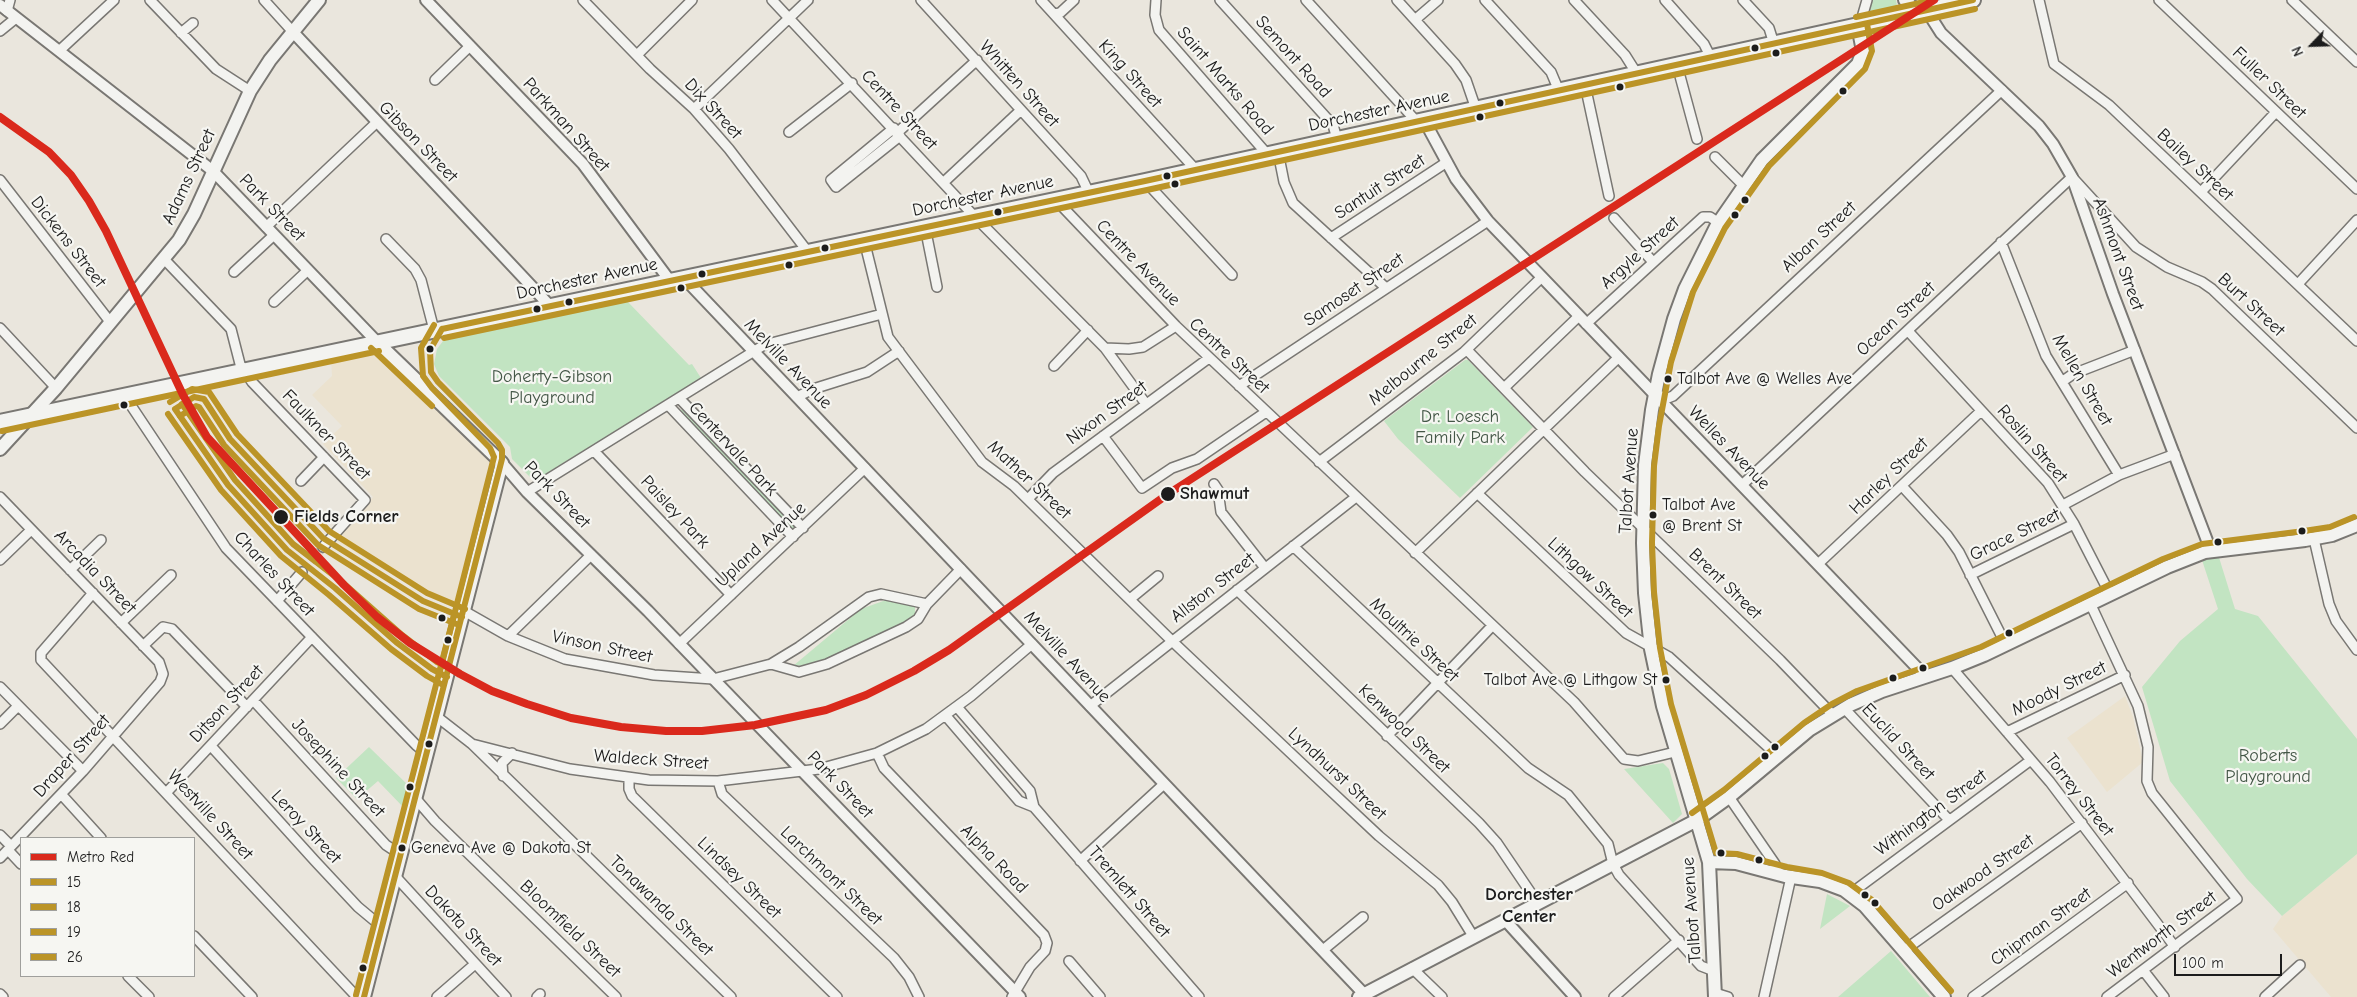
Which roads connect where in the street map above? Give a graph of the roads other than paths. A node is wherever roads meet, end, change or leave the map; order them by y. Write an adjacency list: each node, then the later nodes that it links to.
1 (10, 0): 30 (street)
2 (114, 0): 43 (street)
3 (150, 0): 40 (street)
4 (264, 0): 39 (street, Gibson Street)
5 (426, 0): 42 (street, Parkman Street)
6 (583, 0): 44 (street, Dix Street)
7 (692, 0): 44 (street)
8 (772, 0): 33 (street, Centre Street)
9 (808, 0): 33 (street)
10 (920, 0): 46 (street, Whitten Street)
11 (1041, 0): 32 (street, King Street)
12 (1065, 0): 32 (street)
13 (1074, 0): 32 (street)
14 (1156, 0): 66 (street, Saint Marks Road)
15 (1220, 0): 64 (street, Semont Road)
16 (1306, 0): 60 (street)
17 (1397, 0): 35 (street)
18 (1438, 0): 35 (street)
19 (1485, 0): 55 (street)
20 (1574, 0): 49 (street)
21 (1665, 0): 45 (street)
22 (1743, 0): 41 (street)
23 (1867, 0): 37 (street)
24 (1906, 0): 31 (main road, Ashmont Street)
25 (1973, 0): 31 (main road, Dorchester Avenue)
26 (2039, 0): 78 (street, Bailey Street)
27 (2159, 0): 59 (street, Fuller Street)
28 (2292, 0): 47 (street)
29 (319, 1): 39 (main road, Adams Street)
30 (4, 8): 34 (street, Park Street)
31 (1923, 12): 37 (main road, Dorchester Avenue); 53 (street, Ashmont Street)
32 (1054, 14): 70 (street, King Street)
33 (789, 17): 51 (street, Centre Street); 56 (street)
34 (16, 18): 38 (street); 43 (street, Park Street)
35 (1416, 19): 57 (street)
36 (193, 22): 40 (street)
37 (1861, 25): 41 (main road, Dorchester Avenue); 76 (main road, Talbot Avenue)
38 (0, 31)
39 (293, 32): 54 (main road, Adams Street); 61 (street, Gibson Street)
40 (181, 33): 54 (street)
41 (1774, 44): 45 (main road, Dorchester Avenue)
42 (470, 46): 50 (street); 102 (street, Parkman Street)
43 (59, 51): 71 (street, Park Street)
44 (637, 55): 56 (street, Dix Street)
45 (1711, 58): 48 (main road, Dorchester Avenue)
46 (977, 60): 58 (street, Whitten Street); 63 (street)
47 (2357, 62)
48 (1677, 65): 49 (main road, Dorchester Avenue); 65 (street)
49 (1637, 74): 52 (main road, Dorchester Avenue)
50 (436, 80)
51 (852, 83): 62 (street); 63 (street, Centre Street)
52 (1585, 85): 55 (main road, Dorchester Avenue); 80 (street)
53 (2002, 90): 72 (street, Ashmont Street); 131 (street, Alban Street)
54 (250, 91): 71 (main road, Adams Street)
55 (1559, 91): 57 (main road, Dorchester Avenue)
56 (694, 109): 94 (street, Dix Street)
57 (1476, 109): 60 (main road, Dorchester Avenue)
58 (1021, 110): 75 (street); 79 (street, Whitten Street)
59 (2276, 112): 77 (street, Fuller Street); 78 (street)
60 (1421, 121): 64 (main road, Dorchester Avenue); 68 (street, Welles Avenue)
61 (376, 123): 87 (street); 107 (street, Gibson Street)
62 (789, 132)
63 (897, 132): 69 (street); 75 (street, Centre Street)
64 (1337, 139): 66 (main road, Dorchester Avenue)
65 (1697, 139)
66 (1272, 153): 70 (main road, Dorchester Avenue); 90 (street)
67 (1716, 157): 76 (street)
68 (1447, 162): 85 (street, Welles Avenue); 90 (street, Santuit Street)
69 (859, 163)
70 (1196, 170): 74 (main road, Dorchester Avenue)
71 (213, 171): 87 (street, Park Street); 95 (main road, Adams Street)
72 (2072, 177): 93 (street, Ocean Street); 120 (street, Ashmont Street); 141 (street, Burt Street)
73 (0, 180): 110 (street, Dickens Street)
74 (1146, 181): 79 (main road, Dorchester Avenue); 99 (street)
75 (944, 182): 82 (street, Centre Street)
76 (1743, 185): 86 (main road, Talbot Avenue)
77 (2357, 188)
78 (2201, 192): 103 (street, Bailey Street)
79 (1089, 193): 81 (main road, Dorchester Avenue)
80 (1609, 196)
81 (1056, 200): 82 (main road, Dorchester Avenue); 111 (street, Centre Avenue)
82 (975, 217): 88 (main road, Dorchester Avenue); 114 (street, Centre Street)
83 (1614, 218): 96 (street)
84 (2357, 220): 103 (street)
85 (1488, 221): 101 (street, Welles Avenue); 105 (street, Samoset Street)
86 (1719, 222): 96 (street, Argyle Street); 131 (main road, Talbot Avenue)
87 (266, 227): 89 (street, Park Street)
88 (925, 227): 92 (main road, Dorchester Avenue); 104 (street)
89 (274, 235): 97 (street, Park Street); 98 (street)
90 (1331, 238): 105 (street)
91 (386, 239): 113 (street)
92 (864, 240): 94 (main road, Dorchester Avenue); 108 (street, Mather Street)
93 (2001, 242): 115 (street, Ocean Street); 127 (street, Mellen Street)
94 (808, 252): 100 (main road, Dorchester Avenue)
95 (164, 259): 110 (main road, Adams Street); 126 (street)
96 (1653, 262): 109 (street, Argyle Street)
97 (307, 271): 106 (street); 117 (street, Park Street)
98 (234, 272)
99 (1232, 275)
100 (684, 278): 102 (main road, Dorchester Avenue); 122 (street, Melville Avenue)
101 (1542, 278): 109 (street, Welles Avenue); 119 (street, Melbourne Street)
102 (670, 280): 107 (main road, Dorchester Avenue)
103 (2298, 284): 116 (street, Bailey Street)
104 (938, 287)
105 (1386, 288): 128 (street, Samoset Street)
106 (274, 302)
107 (550, 306): 113 (main road, Dorchester Avenue)
108 (882, 314): 121 (street, Mather Street); 122 (street)
109 (1583, 320): 123 (street, Welles Avenue); 130 (street, Argyle Street)
110 (111, 324): 129 (main road, Adams Street)
111 (1176, 326): 118 (street, Centre Street); 124 (street, Centre Street)
112 (0, 328): 129 (street)
113 (434, 330): 117 (main road, Dorchester Avenue)
114 (1088, 330): 118 (street, Centre Street); 125 (street)
115 (1908, 331): 137 (street, Roslin Street); 154 (street, Ocean Street)
116 (2357, 341)
117 (377, 342): 126 (main road, Dorchester Avenue); 149 (main road, Park Street)
118 (1105, 348): 135 (street)
119 (1467, 350): 130 (street, Brent Street); 148 (street, Melbourne Street)
120 (2135, 350): 127 (street); 146 (street, Ashmont Street)
121 (899, 351): 133 (street); 160 (street, Mather Street)
122 (755, 352): 133 (street, Melville Avenue); 134 (street)
123 (1619, 357): 131 (street, Welles Avenue); 142 (street)
124 (1209, 358): 128 (street, Centre Street); 135 (street, Nixon Street)
125 (1054, 366)
126 (243, 370): 132 (main road, Dorchester Avenue); 147 (street, Faulkner Street)
127 (2062, 381): 151 (street, Mellen Street)
128 (1239, 386): 138 (street, Centre Street)
129 (56, 388): 139 (main road, Adams Street)
130 (1504, 388): 142 (street, Brent Street)
131 (1655, 394): 154 (street, Welles Avenue); 165 (main road, Talbot Avenue)
132 (124, 395): 139 (main road, Dorchester Avenue); 189 (street, Charles Street)
133 (797, 397): 150 (street, Melville Avenue)
134 (680, 399): 136 (street); 164 (street, Centervale Park)
135 (1146, 404): 143 (street, Nixon Street)
136 (669, 406): 145 (street); 167 (street, Centervale Park)
137 (1982, 411): 155 (street, Harley Street); 161 (street, Roslin Street)
138 (1266, 412): 143 (street); 148 (street, Centre Street)
139 (32, 414): 140 (main road, Dorchester Avenue); 144 (main road, Adams Street)
140 (0, 422)
141 (2357, 428)
142 (1544, 429): 157 (street); 165 (street, Brent Street)
143 (1103, 436): 160 (street, Nixon Street)
144 (0, 449)
145 (595, 452): 156 (street); 187 (street, Paisley Park)
146 (2175, 454): 151 (street); 172 (street, Ashmont Street)
147 (324, 457): 152 (street); 171 (street, Faulkner Street)
148 (1319, 462): 159 (street, Centre Street)
149 (502, 463): 156 (street, Park Street); 192 (main road)
150 (865, 468): 164 (street, Upland Avenue); 178 (street, Melville Avenue)
151 (2119, 475): 161 (street)
152 (301, 481)
153 (1214, 484): 177 (street)
154 (1742, 485): 176 (street, Welles Avenue)
155 (1902, 486): 176 (street, Harley Street); 182 (street)
156 (528, 492): 174 (street, Park Street)
157 (1477, 493): 173 (street); 202 (street, Lithgow Street)
158 (0, 497): 166 (street, Arcadia Street)
159 (1356, 497): 170 (street, Allston Street); 173 (street, Centre Street)
160 (1028, 499): 188 (street, Mather Street)
161 (2063, 505): 162 (street, Roslin Street)
162 (2074, 524): 182 (street, Grace Street); 186 (street, Roslin Street)
163 (2357, 525): 168 (main road)
164 (803, 528): 167 (street, Upland Avenue)
165 (1643, 528): 202 (main road, Talbot Avenue); 217 (street, Brent Street)
166 (32, 530): 175 (street); 179 (street, Arcadia Street)
167 (793, 536): 187 (street, Upland Avenue)
168 (2314, 539): 172 (main road); 203 (street)
169 (101, 540): 179 (street)
170 (1292, 546): 177 (street, Allston Street); 210 (street, Moultrie Street)
171 (323, 547)
172 (2211, 551): 186 (main road)
173 (1415, 553): 194 (street, Centre Street)
174 (591, 555): 195 (street); 198 (street, Park Street)
175 (0, 560)
176 (1818, 564): 208 (street, Welles Avenue)
177 (1265, 568): 184 (street, Allston Street)
178 (961, 569): 191 (street); 199 (street, Melville Avenue)
179 (70, 570): 185 (street, Arcadia Street)
180 (302, 572): 189 (street)
181 (171, 574): 193 (street)
182 (1970, 575): 200 (street)
183 (1158, 576): 188 (street)
184 (1236, 590): 197 (street, Allston Street); 223 (street, Kenwood Street)
185 (93, 594): 193 (street, Arcadia Street); 222 (street, Westville Street)
186 (2110, 594): 190 (main road)
187 (731, 595): 198 (street, Upland Avenue)
188 (1130, 599): 197 (street, Mather Street)
189 (277, 601): 196 (street, Charles Street)
190 (2090, 603): 200 (main road); 207 (street)
191 (927, 604): 204 (street); 204 (street)
192 (464, 612): 195 (street, Vinson Street); 218 (main road)
193 (121, 623): 201 (street, Arcadia Street)
194 (1492, 626): 210 (street); 226 (street, Centre Street)
195 (508, 636): 209 (street, Vinson Street)
196 (312, 638): 212 (street, Ditson Street); 229 (street, Charles Street)
197 (1172, 641): 214 (street, Allston Street); 267 (street, Lyndhurst Street)
198 (680, 644): 209 (street, Park Street)
199 (1032, 644): 214 (street, Melville Avenue); 215 (street, Waldeck Street)
200 (2006, 645): 205 (main road)
201 (144, 646): 206 (street, Arcadia Street); 212 (street, Josephine Street)
202 (1651, 649): 226 (main road, Talbot Avenue); 230 (street, Lithgow Street)
203 (2357, 650)
204 (771, 664): 209 (street, Vinson Street)
205 (1952, 668): 208 (main road); 221 (street, Torrey Street)
206 (163, 672): 222 (street, Draper Street)
207 (2125, 675): 221 (street, Moody Street); 270 (street, Wentworth Street)
208 (1926, 676): 216 (main road)
209 (713, 679): 235 (street, Park Street)
210 (1437, 684): 223 (street); 258 (street, Moultrie Street)
211 (0, 687): 213 (street)
212 (250, 704): 225 (street, Ditson Street); 253 (street, Josephine Street)
213 (18, 706): 220 (street); 234 (street)
214 (1090, 706): 239 (street, Melville Avenue)
215 (957, 707): 219 (street, Waldeck Street); 231 (street, Tremlett Street)
216 (1844, 708): 217 (main road); 246 (street, Euclid Street)
217 (1832, 714): 230 (main road)
218 (436, 716): 224 (street, Tonawanda Street); 229 (main road)
219 (946, 716): 228 (street, Waldeck Street); 233 (street, Tremlett Street)
220 (0, 724)
221 (2007, 732): 232 (street, Torrey Street)
222 (113, 735): 234 (street, Draper Street); 240 (street, Westville Street)
223 (1387, 736): 263 (street, Kenwood Street)
224 (472, 744): 227 (street, Waldeck Street); 236 (street, Tonawanda Street)
225 (211, 746): 240 (street, Ditson Street); 266 (street, Leroy Street)
226 (1675, 752): 245 (main road, Talbot Avenue)
227 (512, 753): 236 (street); 237 (street, Waldeck Street)
228 (877, 753): 235 (street, Waldeck Street); 283 (street, Alpha Road)
229 (427, 754): 243 (main road)
230 (1778, 756): 242 (main road)
231 (1003, 759): 233 (street); 244 (street, Tremlett Street)
232 (2031, 760): 246 (street, Withington Street); 247 (street, Torrey Street)
233 (991, 769): 244 (street, Tremlett Street)
234 (83, 771): 241 (street, Draper Street)
235 (802, 771): 238 (street, Waldeck Street); 283 (street, Park Street)
236 (502, 776): 292 (street, Tonawanda Street)
237 (629, 778): 238 (street, Waldeck Street); 293 (street, Lindsey Street)
238 (718, 781): 294 (street, Larchmont Street)
239 (1164, 784): 255 (street); 271 (street, Melville Avenue)
240 (167, 792): 287 (street, Westville Street)
241 (61, 794): 250 (street, Draper Street); 251 (street)
242 (1729, 797): 245 (main road); 259 (street)
243 (416, 799): 253 (main road); 291 (street, Bloomfield Street)
244 (1034, 807): 255 (street, Tremlett Street)
245 (1697, 820): 256 (main road, Talbot Avenue); 258 (main road)
246 (1949, 820): 262 (street, Withington Street)
247 (2082, 823): 261 (street, Torrey Street); 272 (street, Oakwood Street)
248 (0, 835): 252 (street)
249 (20, 837): 252 (street, Draper Street)
250 (20, 837)
251 (100, 837)
252 (10, 848): 254 (street, Draper Street); 257 (street)
253 (401, 855): 260 (main road)
254 (0, 858)
255 (1080, 861): 296 (street, Tremlett Street)
256 (1710, 862): 259 (main road); 278 (main road, Talbot Avenue)
257 (20, 863)
258 (1613, 864): 263 (main road); 269 (street, Moultrie Street)
259 (1785, 876): 262 (main road); 301 (street)
260 (396, 877): 266 (main road); 274 (street, Dakota Street)
261 (2128, 883): 270 (street, Torrey Street); 303 (street, Chipman Street)
262 (1850, 894): 272 (main road)
263 (1537, 902): 265 (main road)
264 (1363, 917): 271 (street)
265 (1505, 920): 267 (main road); 298 (street)
266 (382, 927): 288 (main road)
267 (1473, 936): 276 (main road)
268 (195, 937): 286 (street)
269 (1679, 940): 278 (street, Moultrie Street); 299 (street)
270 (2175, 947): 277 (street, Wentworth Street)
271 (1323, 950): 281 (street, Melville Avenue)
272 (1903, 951): 302 (main road)
273 (1069, 962): 295 (street)
274 (475, 964): 289 (street); 290 (street, Dakota Street)
275 (2300, 965): 306 (street)
276 (1412, 968): 281 (main road); 297 (street)
277 (2143, 970): 304 (street, Wentworth Street); 305 (street)
278 (1714, 971): 282 (main road, Talbot Avenue)
279 (129, 977): 285 (street)
280 (0, 994): 284 (street)
281 (1368, 995)
282 (1715, 995): 300 (street)
283 (1016, 996)
284 (3, 997)
285 (149, 997)
286 (252, 997)
287 (357, 997)
288 (364, 997)
289 (437, 997)
290 (506, 997)
291 (616, 997)
292 (731, 997)
293 (837, 997)
294 (919, 997)
295 (1100, 997)
296 (1199, 997)
297 (1442, 997)
298 (1575, 997)
299 (1614, 997)
300 (1728, 997)
301 (1764, 997)
302 (1944, 997)
303 (1974, 997)
304 (2107, 997)
305 (2164, 997)
306 (2265, 997)

